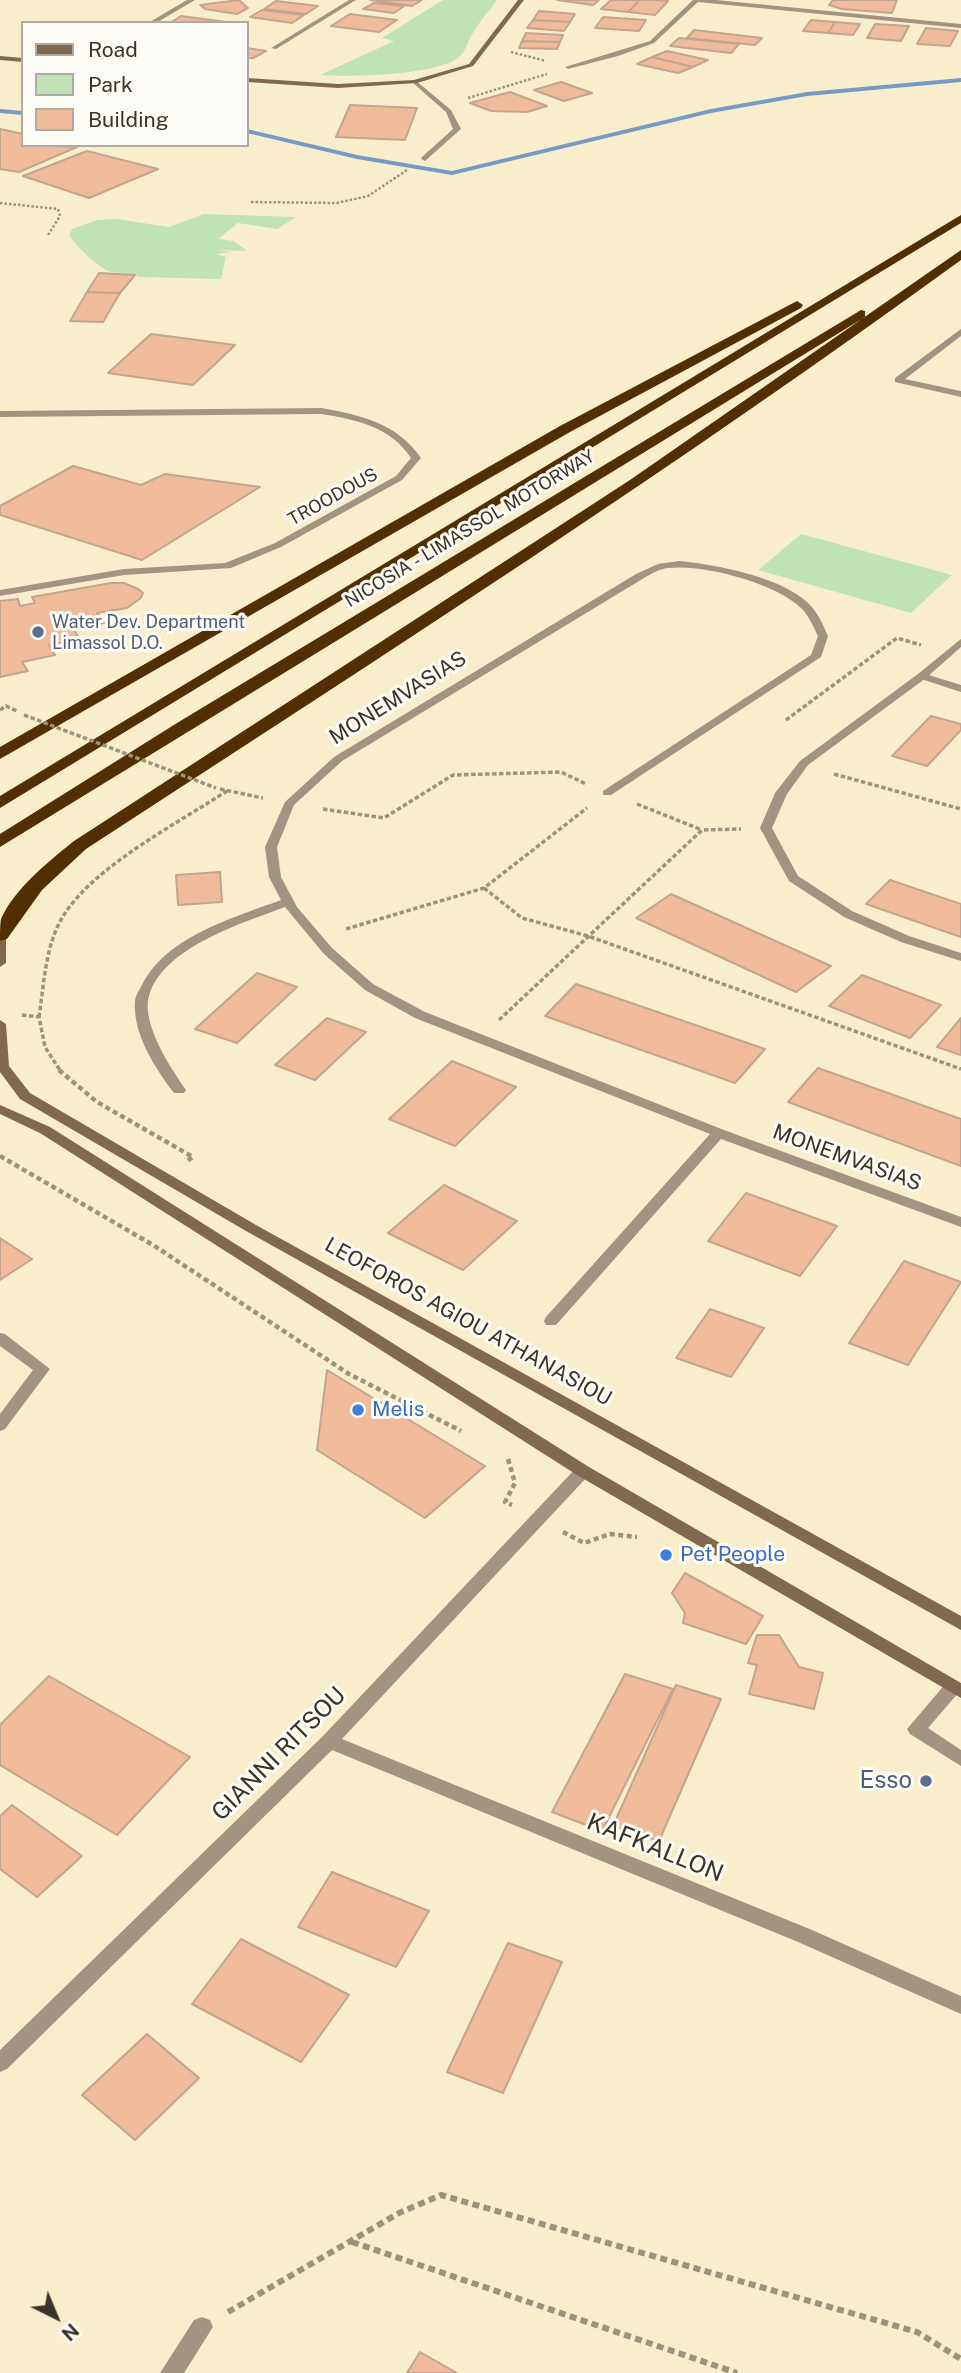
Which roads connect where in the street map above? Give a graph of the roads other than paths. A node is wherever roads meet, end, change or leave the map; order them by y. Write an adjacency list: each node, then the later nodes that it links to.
1 (192, 0): 7 (street)
2 (353, 0): 9 (street)
3 (521, 0): 14 (main road)
4 (697, 0): 6 (street); 12 (street)
5 (820, 0): 6 (street)
6 (812, 11): 8 (street)
7 (155, 21)
8 (961, 26)
9 (274, 48)
10 (0, 58): 11 (main road)
11 (21, 60)
12 (568, 67)
13 (248, 80): 14 (main road)
14 (415, 82): 15 (street)
15 (425, 159)
16 (961, 218): 17 (highway, NICOSIA - LIMASSOL MOTORWAY)
17 (931, 237): 26 (highway); 28 (highway, NICOSIA - LIMASSOL MOTORWAY)
18 (961, 253): 29 (highway, NICOSIA - LIMASSOL MOTORWAY); 31 (highway)
19 (961, 332): 20 (street)
20 (961, 394)
21 (0, 414): 22 (street, TROODOUS)
22 (0, 593)
23 (961, 642): 24 (street)
24 (922, 676): 25 (street); 32 (street)
25 (961, 689)
26 (0, 754)
27 (607, 793): 30 (street, MONEMVASIAS)
28 (0, 803)
29 (0, 842)
30 (289, 901): 35 (street); 37 (street, MONEMVASIAS)
31 (0, 935): 33 (main road)
32 (961, 957)
33 (0, 963)
34 (0, 1024): 43 (main road, LEOFOROS AGIOU ATHANASIOU)
35 (179, 1090)
36 (0, 1109): 42 (main road)
37 (719, 1133): 38 (street, MONEMVASIAS); 39 (street)
38 (961, 1222)
39 (551, 1321)
40 (0, 1338): 41 (street)
41 (0, 1425)
42 (583, 1471): 44 (main road); 45 (street, GIANNI RITSOU)
43 (961, 1624)
44 (957, 1689): 46 (street)
45 (329, 1741): 47 (street, KAFKALLON); 48 (street, GIANNI RITSOU)
46 (961, 1759)
47 (961, 2005)
48 (0, 2063)
49 (202, 2327): 50 (street)
50 (171, 2373)

